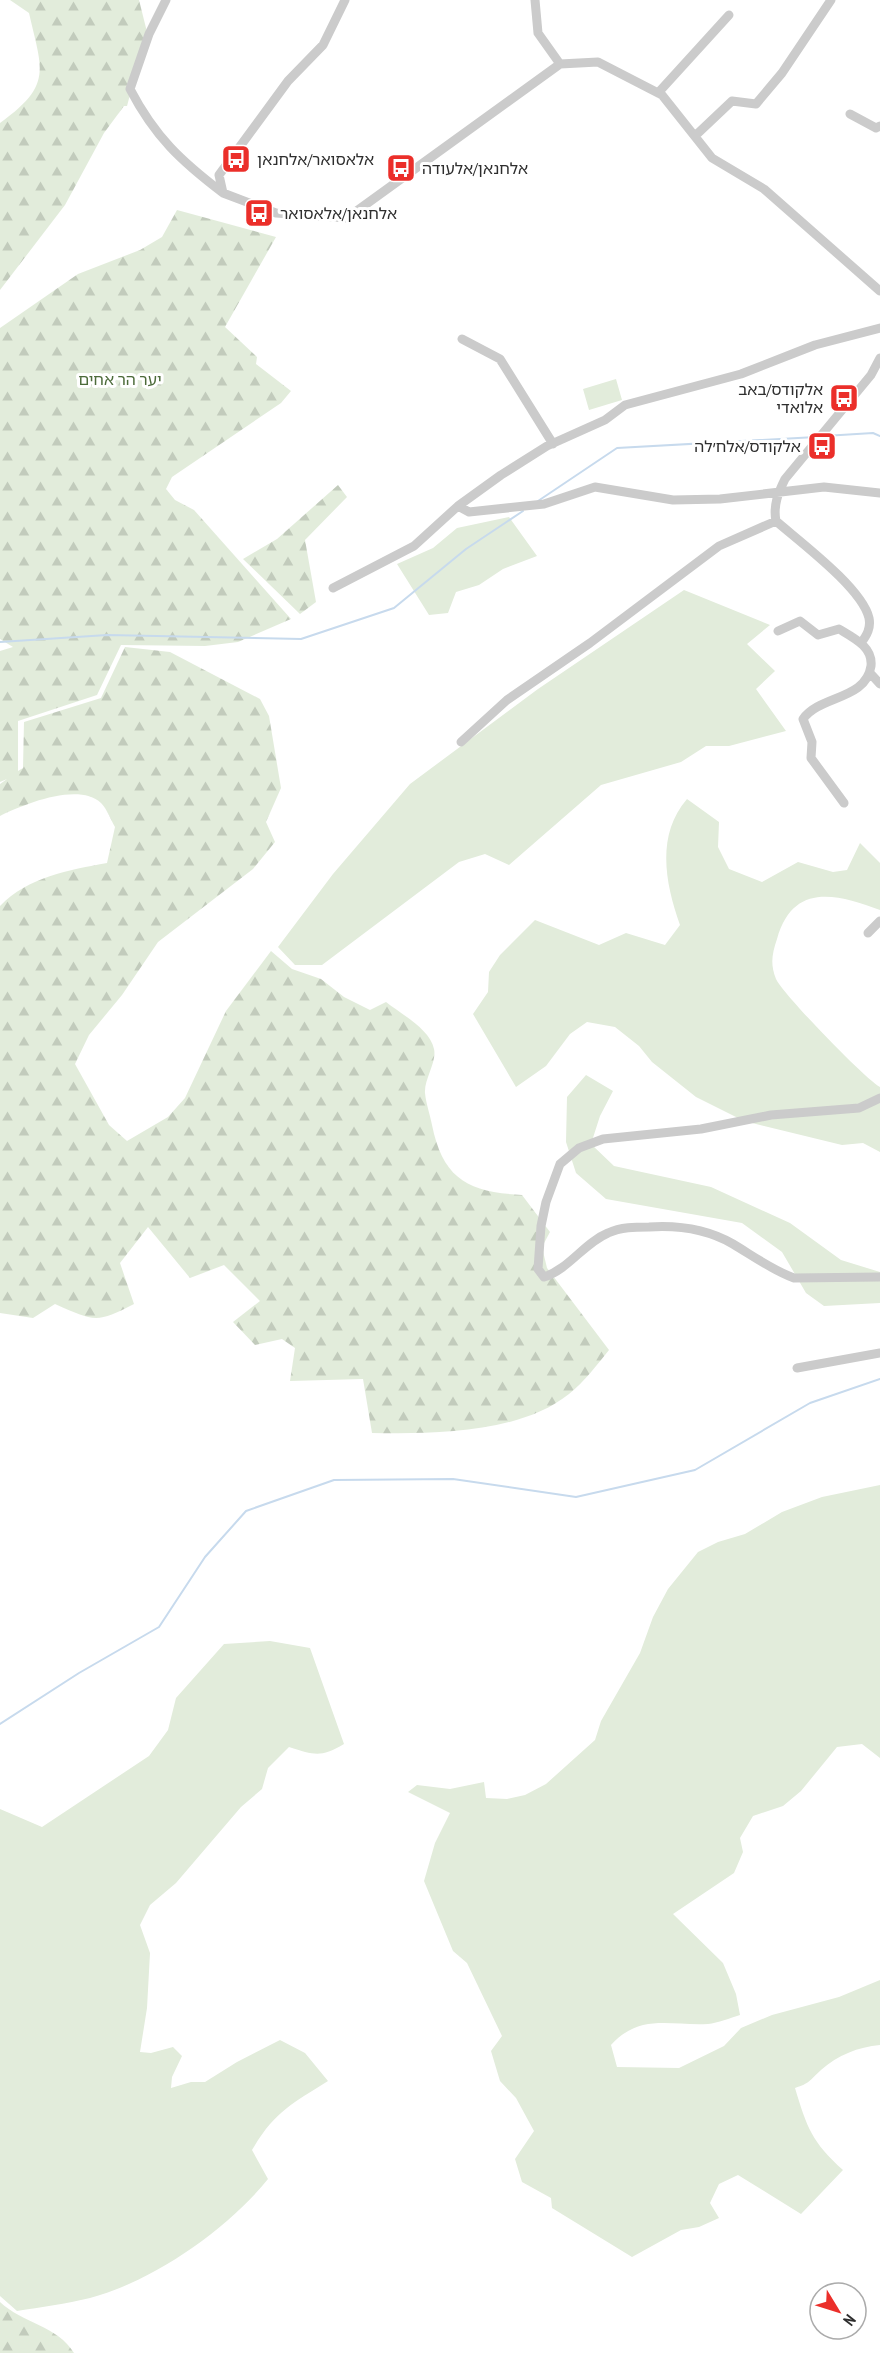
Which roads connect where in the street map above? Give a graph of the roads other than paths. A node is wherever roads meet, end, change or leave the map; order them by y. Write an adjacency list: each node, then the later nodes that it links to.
1 (166, 0): 11 (street)
2 (345, 0): 11 (street)
3 (535, 0): 6 (street)
4 (831, 0): 10 (street)
5 (729, 15): 7 (street)
6 (560, 64): 7 (street); 11 (street)
7 (658, 93): 10 (street)
8 (850, 114): 9 (street)
9 (880, 126)
10 (695, 136): 12 (street)
11 (223, 193)
12 (880, 291)
13 (880, 328): 16 (street)
14 (462, 339): 16 (street)
15 (880, 358): 17 (street)
16 (553, 444): 19 (street)
17 (779, 492): 18 (street); 19 (street); 20 (street)
18 (880, 493)
19 (458, 506): 21 (street)
20 (776, 522): 23 (street); 26 (street)
21 (333, 588)
22 (778, 631): 23 (street)
23 (861, 643): 24 (street)
24 (870, 673): 25 (street); 27 (street)
25 (880, 684)
26 (461, 742)
27 (843, 802)
28 (880, 921): 29 (street)
29 (868, 933)
30 (880, 1098): 31 (street)
31 (880, 1277)
32 (880, 1353): 33 (street)
33 (797, 1368)

